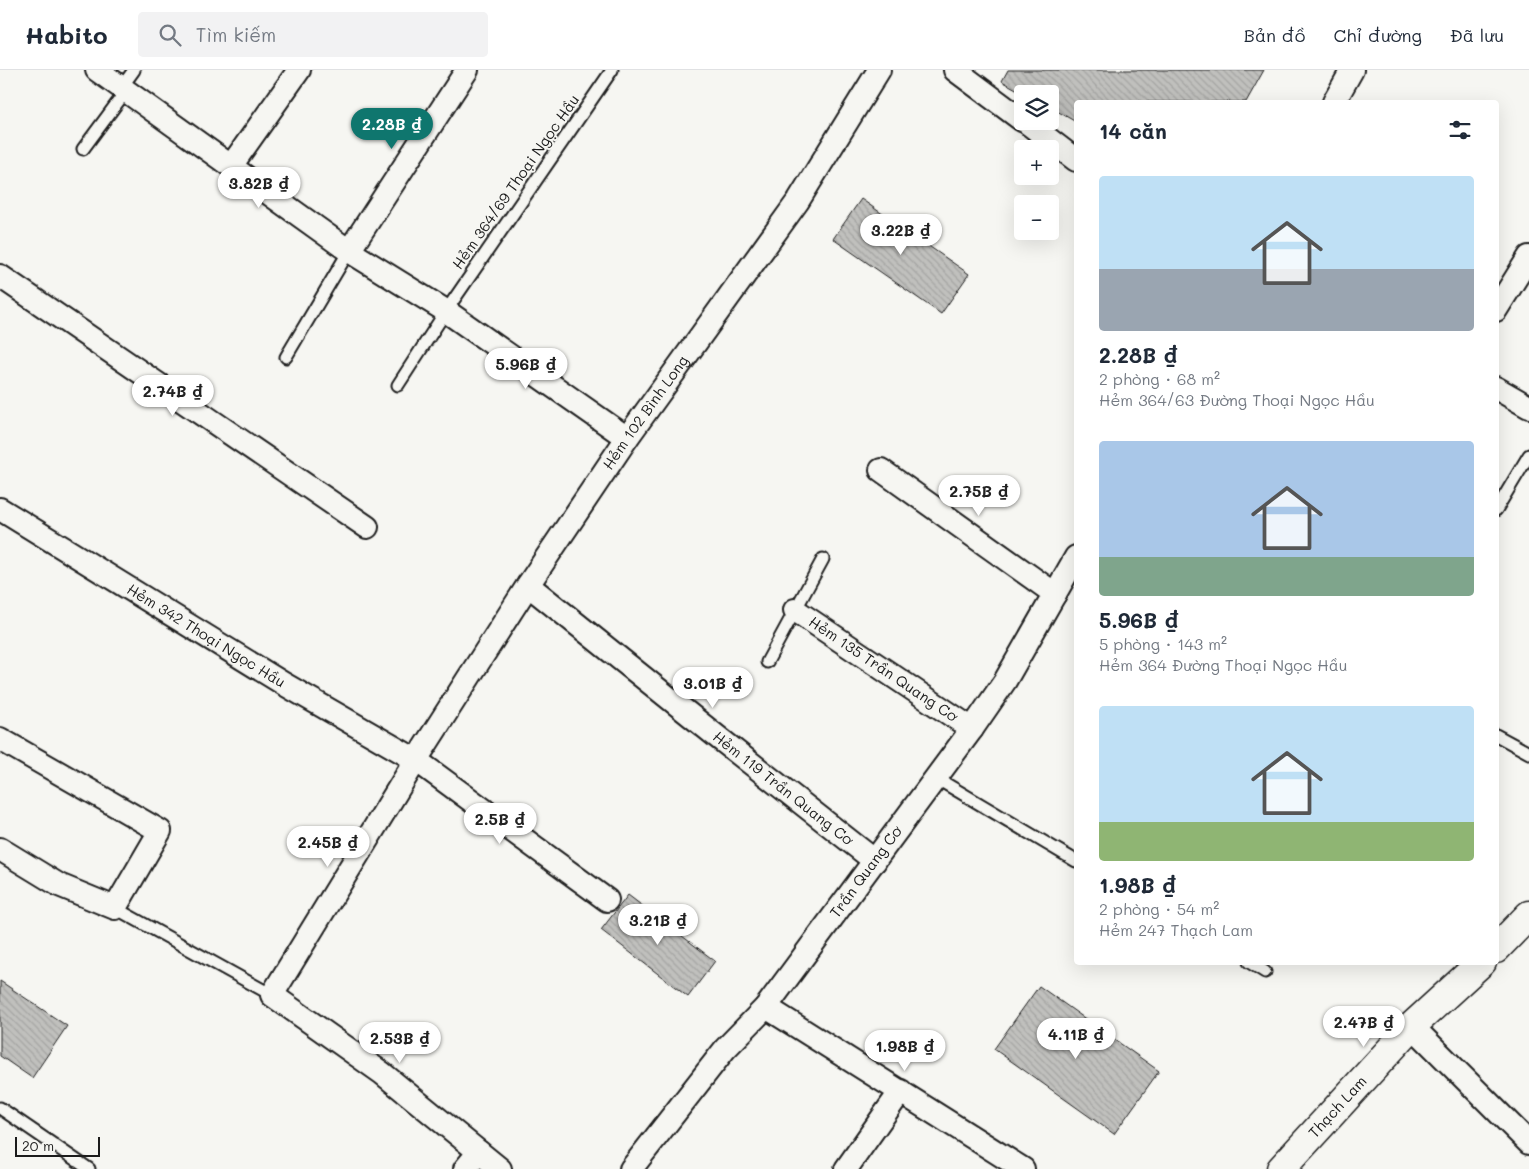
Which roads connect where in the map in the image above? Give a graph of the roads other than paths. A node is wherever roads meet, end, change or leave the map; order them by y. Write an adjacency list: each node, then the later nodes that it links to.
1 (97, 70): 8 (street)
2 (299, 70): 14 (street)
3 (467, 70): 15 (street)
4 (612, 70): 19 (lane, Hẻm 364/69 Thoại Ngọc Hầu)
5 (879, 70): 24 (street, Hẻm 102 Bình Long)
6 (956, 70): 10 (street)
7 (1352, 70): 9 (street)
8 (127, 83): 12 (lane); 14 (street)
9 (1335, 100)
10 (1014, 113)
11 (1037, 130): 13 (street)
12 (83, 149)
13 (1074, 158)
14 (231, 166): 15 (street)
15 (349, 251): 19 (street); 20 (lane)
16 (1529, 257): 18 (street)
17 (0, 276): 29 (street)
18 (1499, 305)
19 (446, 311): 21 (lane, Hẻm 364/69 Thoại Ngọc Hầu); 24 (street)
20 (286, 358)
21 (398, 385)
22 (1499, 390): 23 (street)
23 (1529, 406)
24 (628, 438): 32 (street, Hẻm 102 Bình Long)
25 (1529, 455): 27 (lane)
26 (881, 470): 33 (street)
27 (1499, 505)
28 (0, 509): 40 (street, Hẻm 342 Thoại Ngọc Hầu)
29 (367, 527)
30 (823, 559): 34 (lane, Hẻm 135 Trần Quang Cơ)
31 (1074, 561): 33 (street, Trần Quang Cơ)
32 (528, 585): 40 (street, Hẻm 102 Bình Long); 44 (street, Hẻm 119 Trần Quang Cơ)
33 (1055, 594): 36 (street, Trần Quang Cơ)
34 (795, 610): 35 (lane, Hẻm 135 Trần Quang Cơ); 36 (street, Hẻm 135 Trần Quang Cơ)
35 (767, 662)
36 (972, 729): 41 (street, Trần Quang Cơ)
37 (1499, 737): 39 (lane)
38 (0, 739): 46 (street)
39 (1529, 753)
40 (416, 760): 45 (street, Hẻm 342 Thoại Ngọc Hầu); 52 (street, Hẻm 102 Bình Long)
41 (936, 778): 43 (lane); 44 (street, Trần Quang Cơ)
42 (0, 850): 46 (street)
43 (1074, 860)
44 (875, 861): 53 (street, Trần Quang Cơ)
45 (607, 900)
46 (115, 908): 52 (lane)
47 (1529, 915): 48 (street)
48 (1499, 946)
49 (1254, 965): 51 (lane)
50 (1479, 965): 54 (street, Thạch Lam)
51 (1265, 972)
52 (272, 995): 58 (street)
53 (766, 1007): 55 (street); 61 (street, Trần Quang Cơ)
54 (1412, 1026): 57 (street); 64 (street, Thạch Lam)
55 (901, 1091): 62 (street); 63 (street)
56 (0, 1108): 59 (lane)
57 (1529, 1143)
58 (472, 1160): 60 (street)
59 (89, 1169)
60 (500, 1169)
61 (631, 1169)
62 (846, 1169)
63 (1023, 1169)
64 (1281, 1169)

